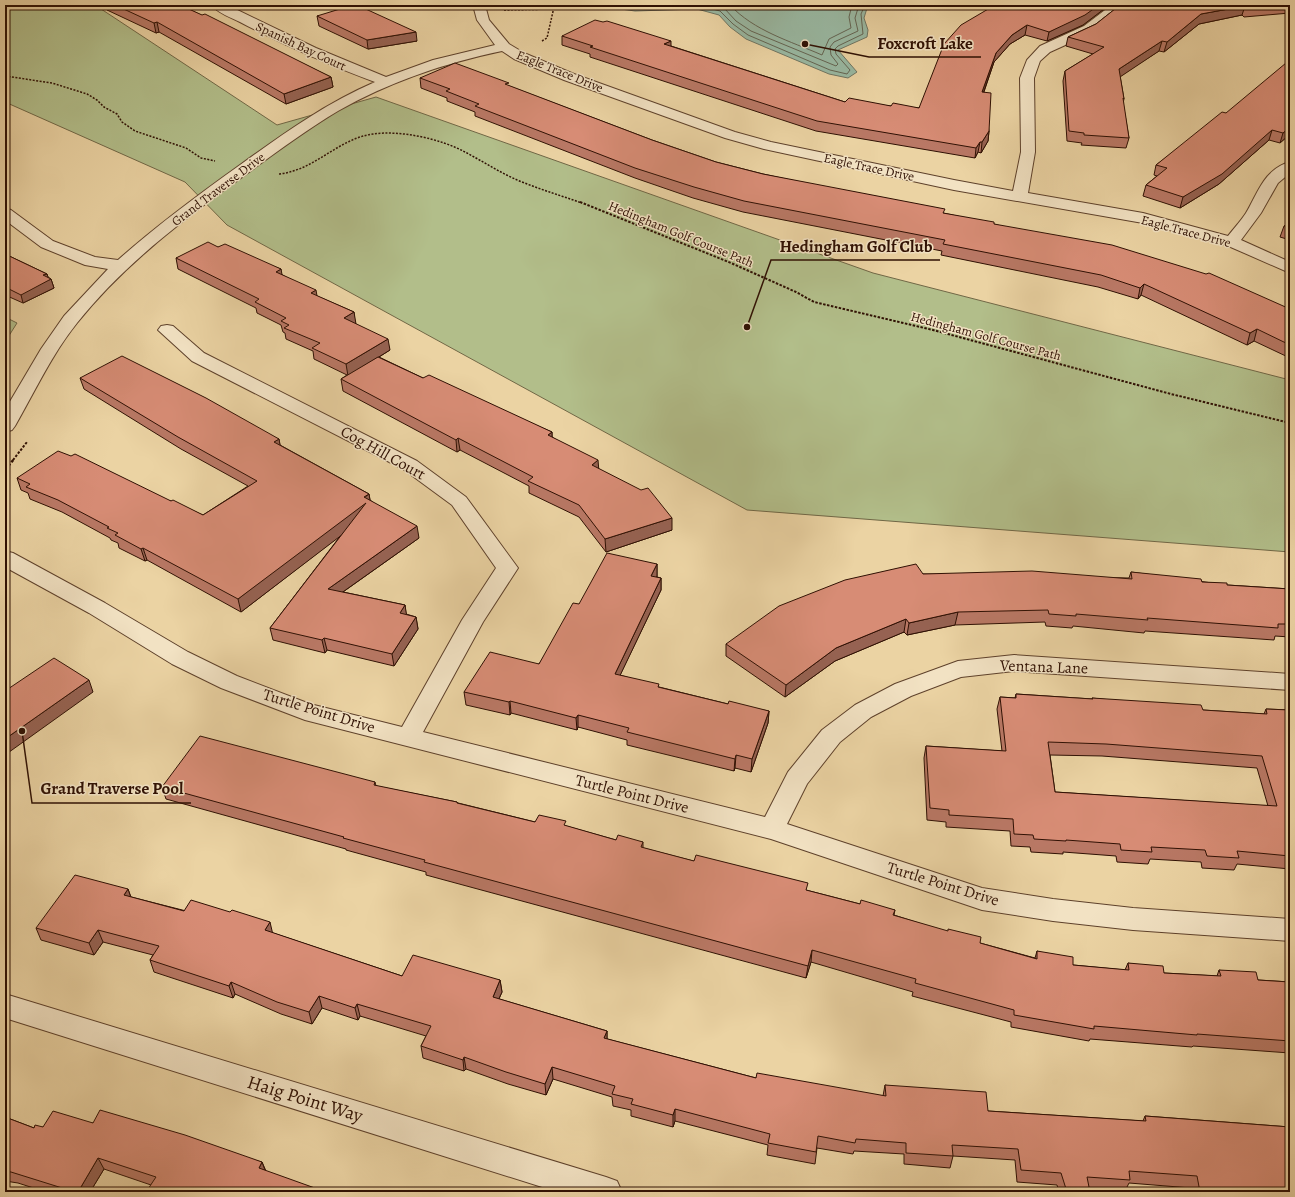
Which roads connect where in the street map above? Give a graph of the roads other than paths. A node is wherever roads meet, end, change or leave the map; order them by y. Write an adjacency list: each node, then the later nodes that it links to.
1 (218, 5): 5 (street, Spanish Bay Court)
2 (479, 5): 4 (street, Eagle Trace Drive)
3 (1126, 5): 7 (street)
4 (504, 47): 5 (street, Grand Traverse Drive); 7 (street, Eagle Trace Drive)
5 (386, 82): 10 (street, Grand Traverse Drive)
6 (1290, 166): 9 (street)
7 (1020, 196): 9 (street, Eagle Trace Drive)
8 (5, 213): 10 (street)
9 (1232, 242): 11 (street, Eagle Trace Drive)
10 (121, 266): 13 (street, Grand Traverse Drive)
11 (1290, 268)
12 (167, 330): 16 (street, Cog Hill Court)
13 (5, 426)
14 (5, 558): 16 (street, Turtle Point Drive)
15 (1290, 682): 17 (street, Ventana Lane)
16 (408, 738): 17 (street, Turtle Point Drive)
17 (772, 829): 18 (street, Turtle Point Drive)
18 (1290, 930)
19 (5, 1006): 20 (street, Haig Point Way)
20 (606, 1192)

